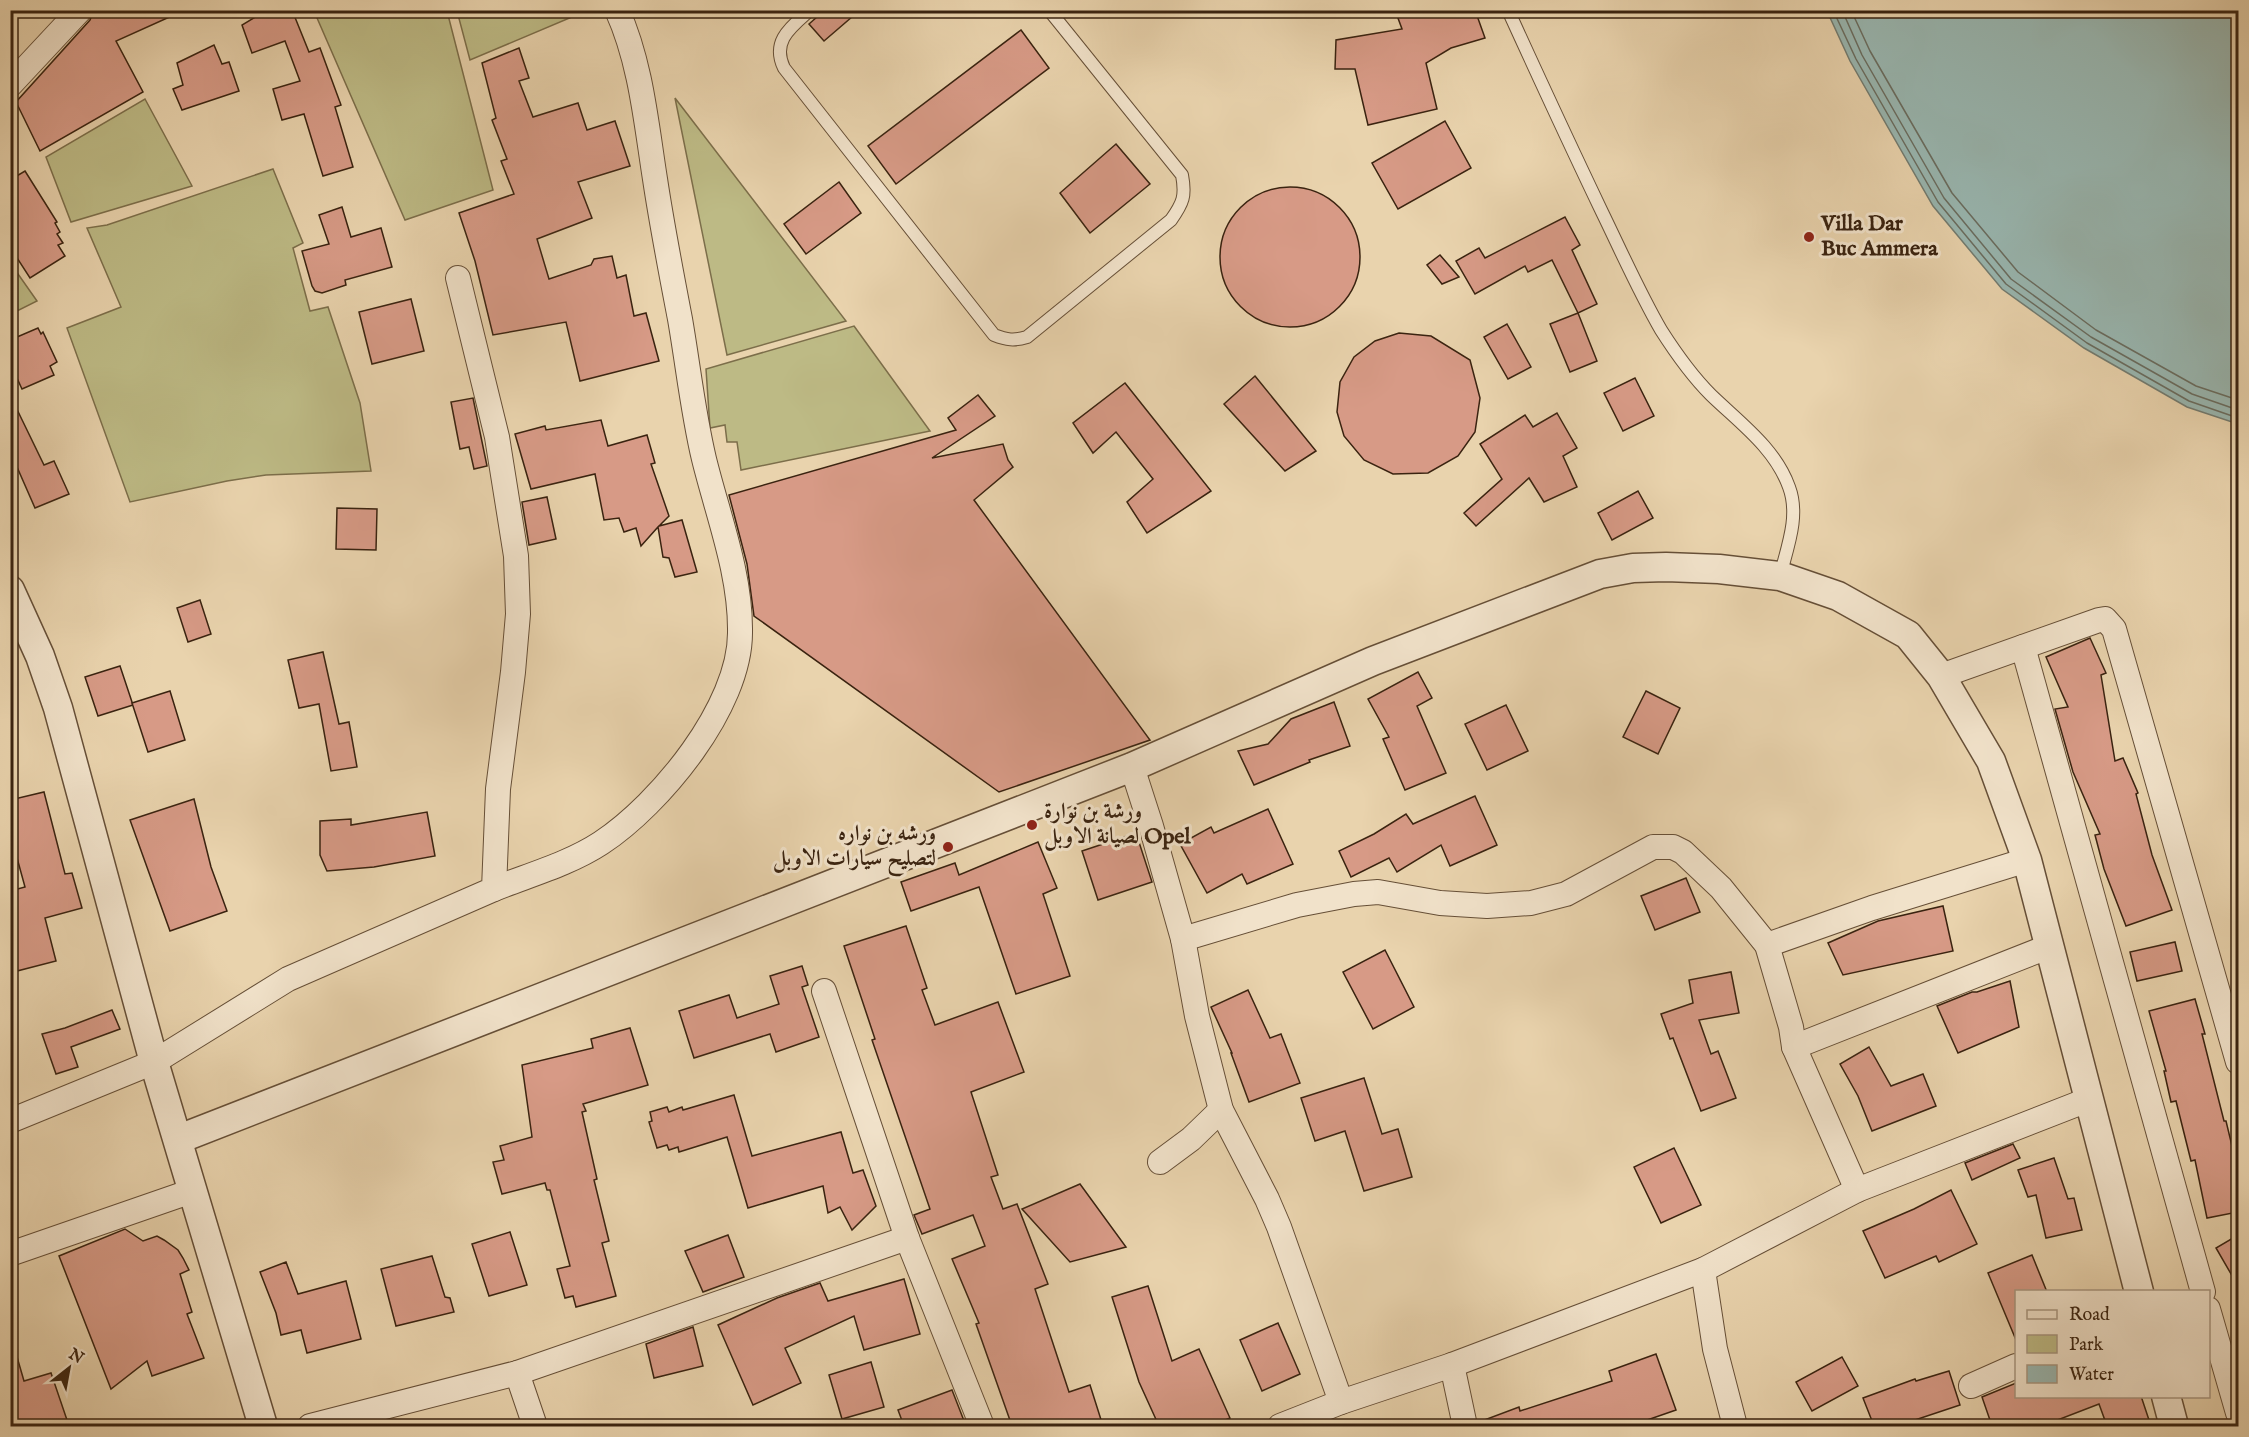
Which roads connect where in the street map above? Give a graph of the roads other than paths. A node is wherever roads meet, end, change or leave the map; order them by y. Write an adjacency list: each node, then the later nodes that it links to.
1 (80, 10): 6 (street)
2 (617, 10): 14 (street)
3 (810, 10): 4 (lane)
4 (1049, 10)
5 (1508, 10): 8 (lane)
6 (10, 85)
7 (459, 278): 14 (street)
8 (1780, 576): 11 (street); 12 (street)
9 (10, 590): 20 (street)
10 (2023, 647): 11 (street); 21 (street); 33 (street)
11 (1941, 676): 13 (street)
12 (1132, 767): 15 (street); 25 (street)
13 (2027, 860): 16 (street); 17 (street)
14 (494, 889): 20 (street)
15 (1183, 939): 16 (street); 23 (street)
16 (1767, 945): 19 (street)
17 (2050, 946): 19 (street); 22 (street)
18 (824, 991): 29 (street)
19 (1794, 1047): 27 (street)
20 (154, 1062): 24 (street); 25 (street)
21 (2238, 1062)
22 (2090, 1099): 27 (street); 32 (street)
23 (1221, 1110): 26 (street); 40 (street)
24 (10, 1120)
25 (179, 1139): 28 (street)
26 (1160, 1162)
27 (1857, 1190): 31 (street)
28 (192, 1191): 30 (street); 42 (street)
29 (907, 1238): 37 (street); 45 (street)
30 (10, 1254)
31 (1703, 1270): 35 (street); 48 (street)
32 (2138, 1290)
33 (2202, 1290)
34 (2210, 1316): 41 (street)
35 (1452, 1365): 40 (street); 47 (street)
36 (2015, 1366): 38 (street)
37 (517, 1373): 43 (street); 44 (street)
38 (1971, 1386)
39 (2167, 1398): 49 (street)
40 (1341, 1402): 46 (street)
41 (2238, 1413)
42 (263, 1426)
43 (310, 1426)
44 (535, 1426)
45 (982, 1426)
46 (1280, 1426)
47 (1465, 1426)
48 (1735, 1426)
49 (2174, 1426)

